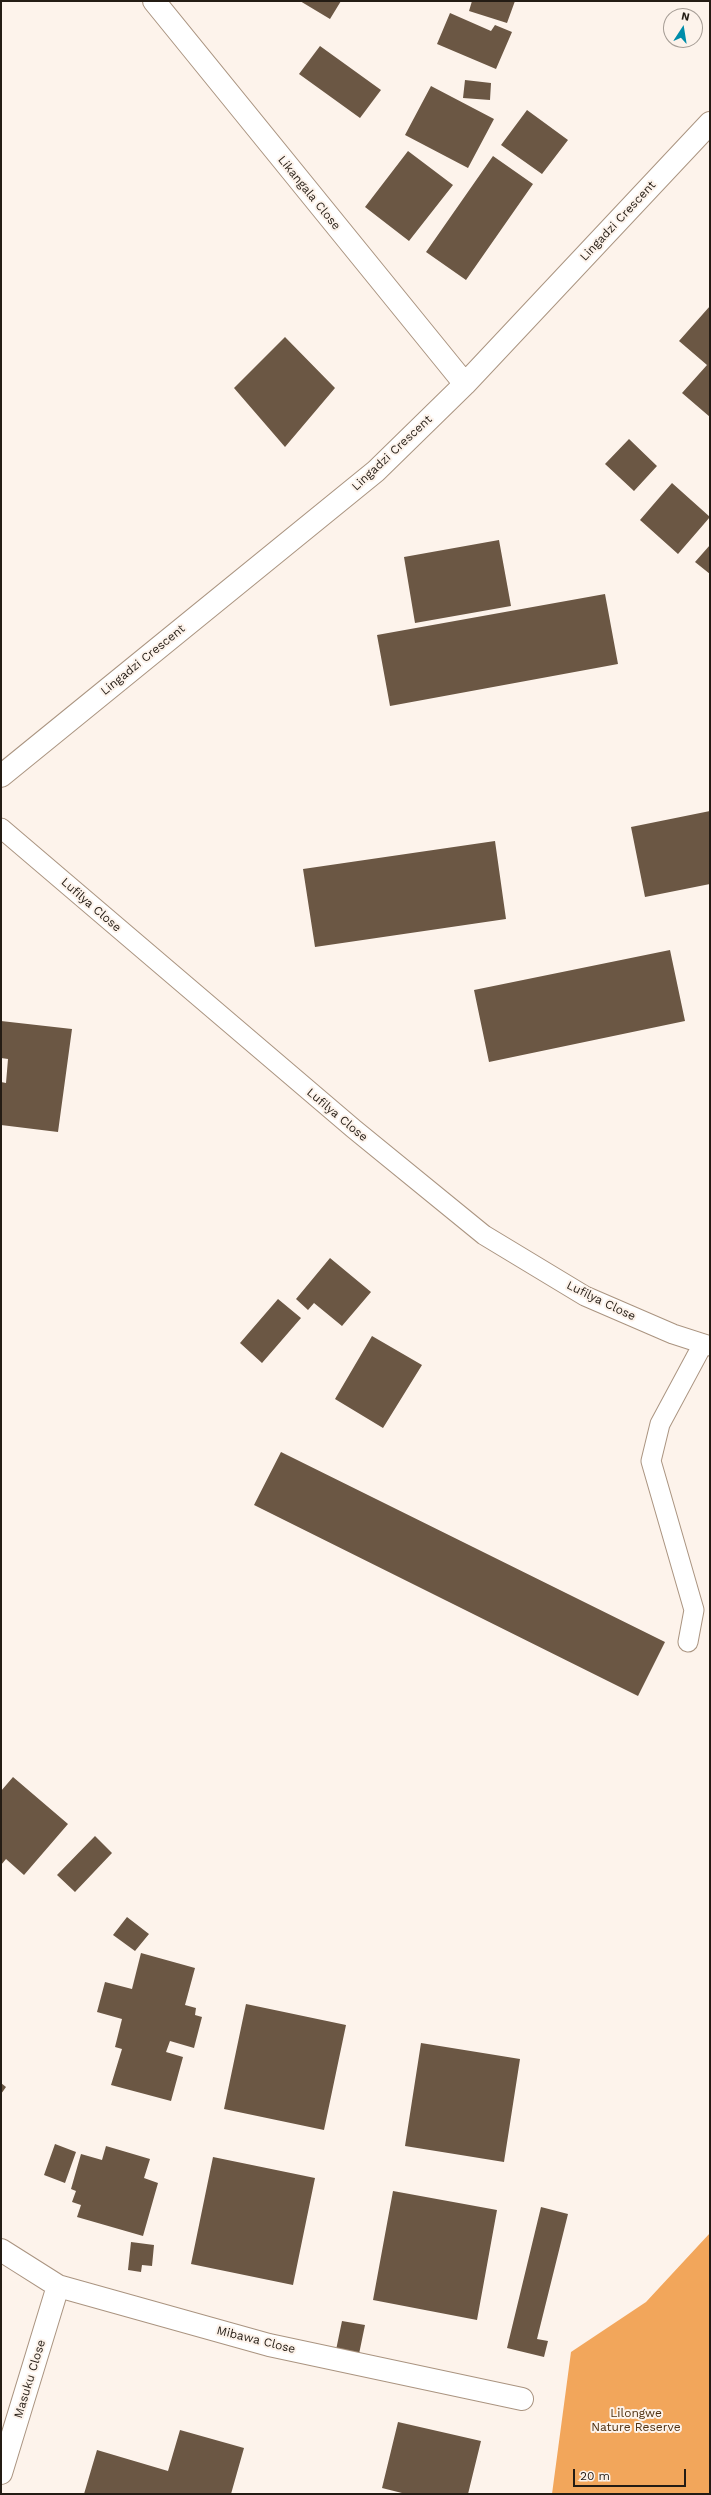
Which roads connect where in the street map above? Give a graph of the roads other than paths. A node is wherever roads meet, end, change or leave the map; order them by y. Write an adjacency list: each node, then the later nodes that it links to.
1 (154, 1): 3 (street, Likangala Close)
2 (710, 123): 3 (street, Lingadzi Crescent)
3 (465, 384): 4 (street, Lingadzi Crescent)
4 (1, 776)
5 (1, 828): 6 (lane, Lufilya Close)
6 (706, 1345): 7 (lane)
7 (688, 1642)
8 (1, 2250): 9 (street, Mibawa Close)
9 (58, 2286): 10 (street, Mibawa Close); 11 (street, Masuku Close)
10 (522, 2398)
11 (1, 2473)

